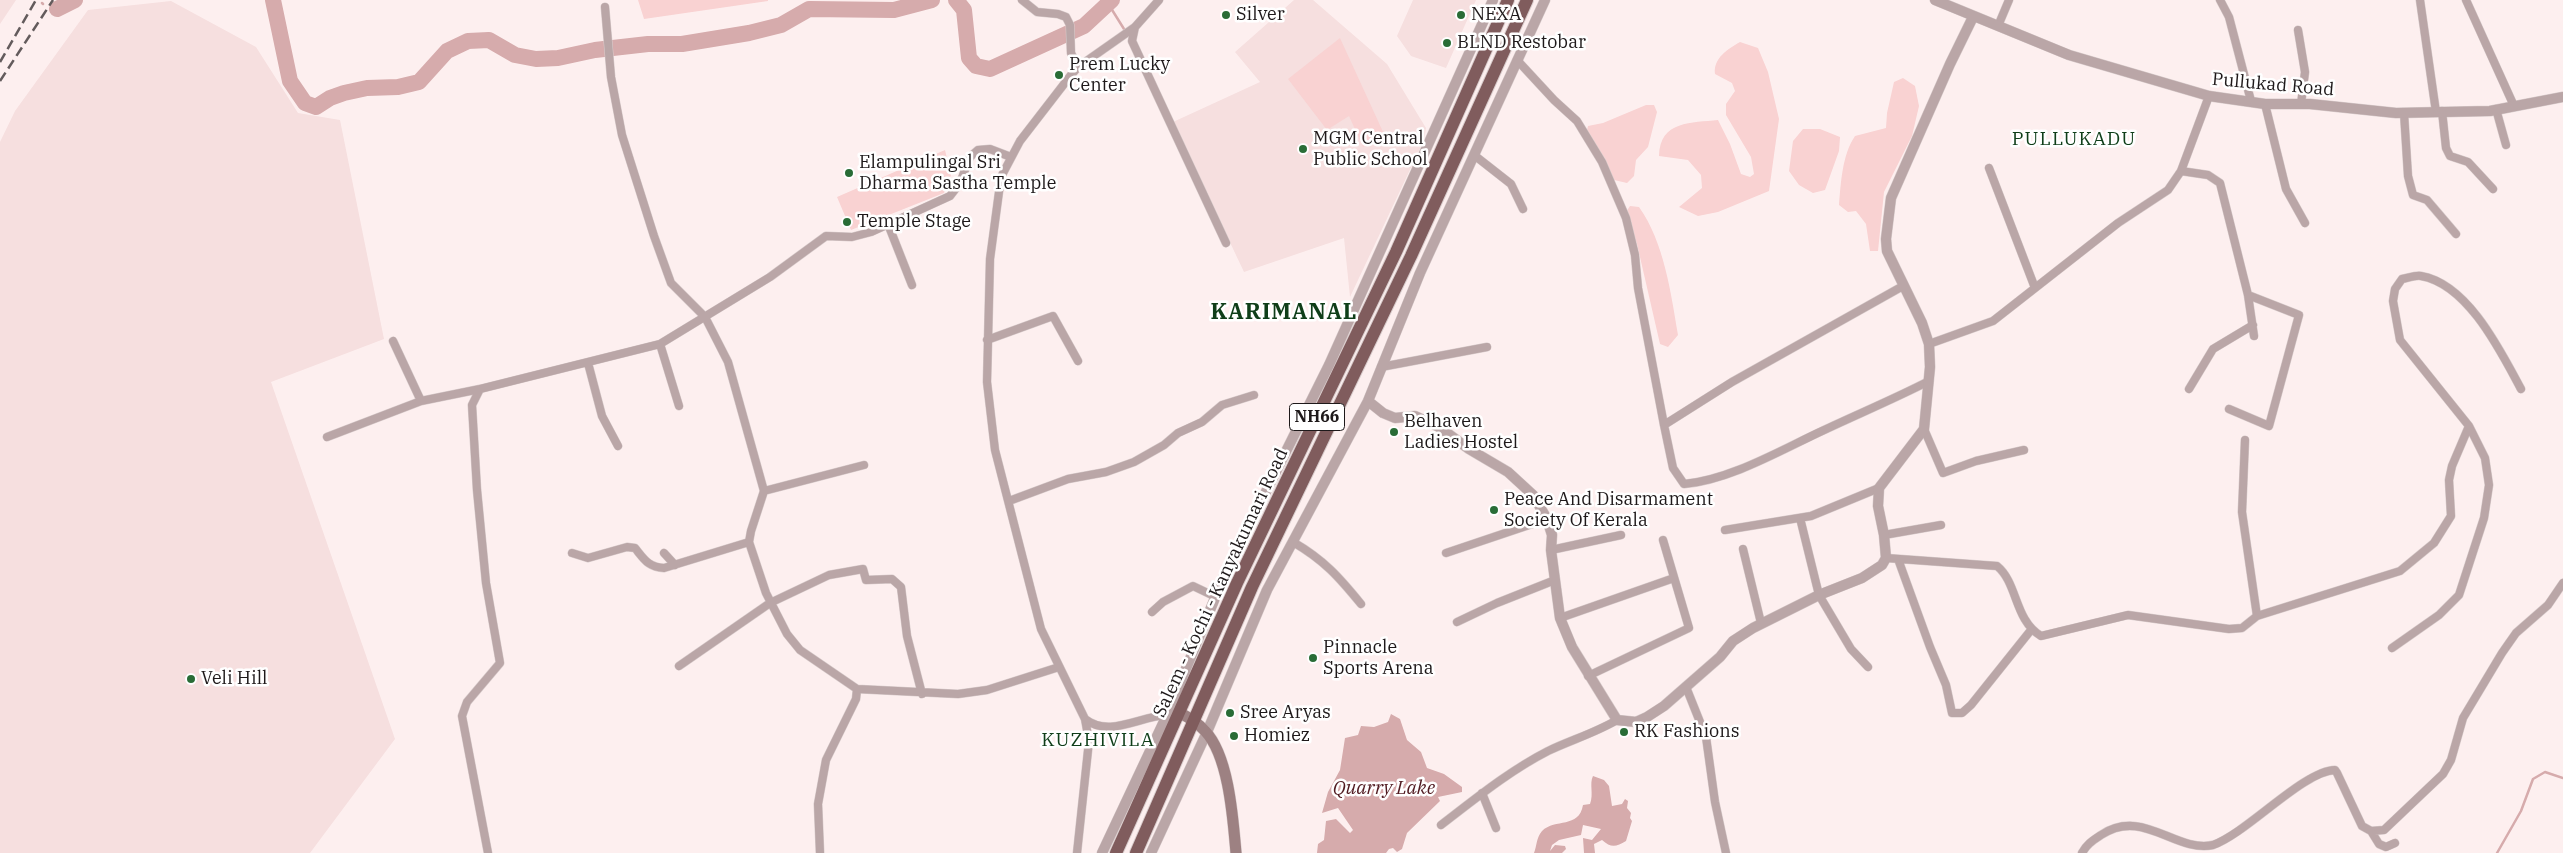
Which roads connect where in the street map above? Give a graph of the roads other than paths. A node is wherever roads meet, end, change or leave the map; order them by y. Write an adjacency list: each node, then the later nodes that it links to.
1 (1022, 0): 19 (street)
2 (1158, 0): 16 (street)
3 (1494, 0): 96 (street)
4 (1508, 0): 113 (highway, Salem - Kochi - Kanyakumari Road / NH66)
5 (1527, 0): 117 (highway, Salem - Kochi - Kanyakumari Road / NH66)
6 (1545, 0): 18 (street)
7 (1935, 0): 12 (street, Pullukad Road)
8 (2009, 0): 15 (street)
9 (2220, 0): 22 (street)
10 (2420, 0): 27 (street)
11 (2466, 0): 25 (street)
12 (1948, 3): 14 (street, Pullukad Road)
13 (605, 8): 44 (street)
14 (1973, 17): 15 (street, Pullukad Road); 41 (street)
15 (1998, 26): 20 (street, Pullukad Road)
16 (1135, 27): 19 (street); 39 (street)
17 (2298, 30): 24 (street)
18 (1518, 60): 30 (street); 64 (street)
19 (1078, 68): 31 (street)
20 (2210, 96): 22 (street, Pullukad Road); 33 (street)
21 (2563, 97): 25 (street, Pullukad Road)
22 (2250, 101): 23 (street, Pullukad Road)
23 (2265, 104): 24 (street, Pullukad Road); 36 (street)
24 (2301, 104): 28 (street, Pullukad Road)
25 (2514, 106): 26 (street, Pullukad Road)
26 (2496, 109): 27 (street, Pullukad Road); 29 (street)
27 (2439, 112): 28 (street, Pullukad Road); 34 (street)
28 (2404, 113): 38 (street)
29 (2506, 145)
30 (1474, 155): 35 (street); 54 (street)
31 (1011, 157): 37 (street); 47 (street)
32 (1989, 168): 42 (street)
33 (2181, 171): 42 (street); 43 (street)
34 (2493, 189)
35 (1523, 209)
36 (2305, 223)
37 (888, 224): 40 (street); 44 (street)
38 (2456, 234)
39 (1226, 243)
40 (912, 285)
41 (1904, 286): 50 (street); 64 (street)
42 (2035, 288): 50 (street)
43 (2248, 295): 45 (street); 63 (street)
44 (705, 317): 49 (street); 73 (street)
45 (2253, 325): 46 (street); 57 (street)
46 (2254, 336)
47 (987, 340): 52 (street); 74 (street)
48 (392, 341): 60 (street)
49 (660, 344): 53 (street); 62 (street)
50 (1929, 344): 55 (street)
51 (1487, 347): 54 (street)
52 (1078, 361)
53 (588, 363): 56 (street); 69 (street)
54 (1382, 367): 61 (street)
55 (1929, 381): 64 (street); 66 (street)
56 (480, 389): 60 (street); 124 (street)
57 (2189, 389)
58 (2521, 390): 65 (street)
59 (1254, 395): 74 (street)
60 (421, 401): 67 (street)
61 (1368, 401): 76 (street); 83 (street)
62 (678, 406)
63 (2230, 409)
64 (1664, 425)
65 (2469, 426): 100 (street); 105 (street)
66 (1924, 429): 70 (street); 72 (street)
67 (327, 437)
68 (2245, 440): 100 (street)
69 (618, 446)
70 (2024, 450)
71 (864, 465): 73 (street)
72 (1878, 488): 75 (street); 80 (street)
73 (764, 491): 82 (street)
74 (1009, 501): 107 (street)
75 (1800, 518): 78 (street); 95 (street)
76 (1547, 519): 85 (street); 88 (street)
77 (1941, 525): 80 (street)
78 (1725, 530)
79 (1621, 535): 85 (street)
80 (1884, 535): 89 (street)
81 (1663, 540): 92 (street)
82 (750, 542): 91 (street); 97 (street)
83 (1293, 542): 98 (street); 118 (street)
84 (1743, 549): 103 (street)
85 (1551, 550): 93 (street)
86 (572, 553): 91 (street)
87 (664, 553): 91 (street)
88 (1446, 553)
89 (1886, 558): 90 (street); 95 (street)
90 (1898, 559): 104 (street); 104 (street)
91 (675, 565)
92 (1674, 578): 101 (street); 109 (street)
93 (1555, 580): 101 (street); 102 (street)
94 (2563, 584): 122 (street)
95 (1819, 596): 103 (street); 108 (street)
96 (1216, 597): 99 (street); 114 (street)
97 (770, 603): 106 (street); 111 (street); 112 (street)
98 (1361, 604)
99 (1152, 612)
100 (2257, 616): 104 (street)
101 (1560, 618): 109 (street)
102 (1457, 622)
103 (1762, 623): 110 (street)
104 (2031, 630)
105 (2392, 648)
106 (679, 666)
107 (1058, 667): 112 (street); 115 (street)
108 (1868, 667)
109 (1588, 676): 116 (street)
110 (1686, 687): 116 (street); 132 (street)
111 (857, 689): 112 (street); 125 (street)
112 (922, 694)
113 (1180, 713): 114 (street); 117 (main road); 128 (highway, Salem - Kochi - Kanyakumari Road / NH66)
114 (1167, 715): 115 (street); 127 (street)
115 (1085, 719): 126 (street)
116 (1617, 720): 119 (street)
117 (1195, 721): 118 (main road); 129 (highway, Salem - Kochi - Kanyakumari Road / NH66)
118 (1206, 732): 130 (street); 131 (main road)
119 (1482, 793): 120 (street); 121 (street)
120 (1441, 825)
121 (1496, 828)
122 (2371, 831): 123 (street); 133 (street)
123 (2395, 843)
124 (488, 853)
125 (820, 853)
126 (1077, 853)
127 (1102, 853)
128 (1116, 853)
129 (1136, 853)
130 (1151, 853)
131 (1236, 853)
132 (1726, 853)
133 (2082, 853)

